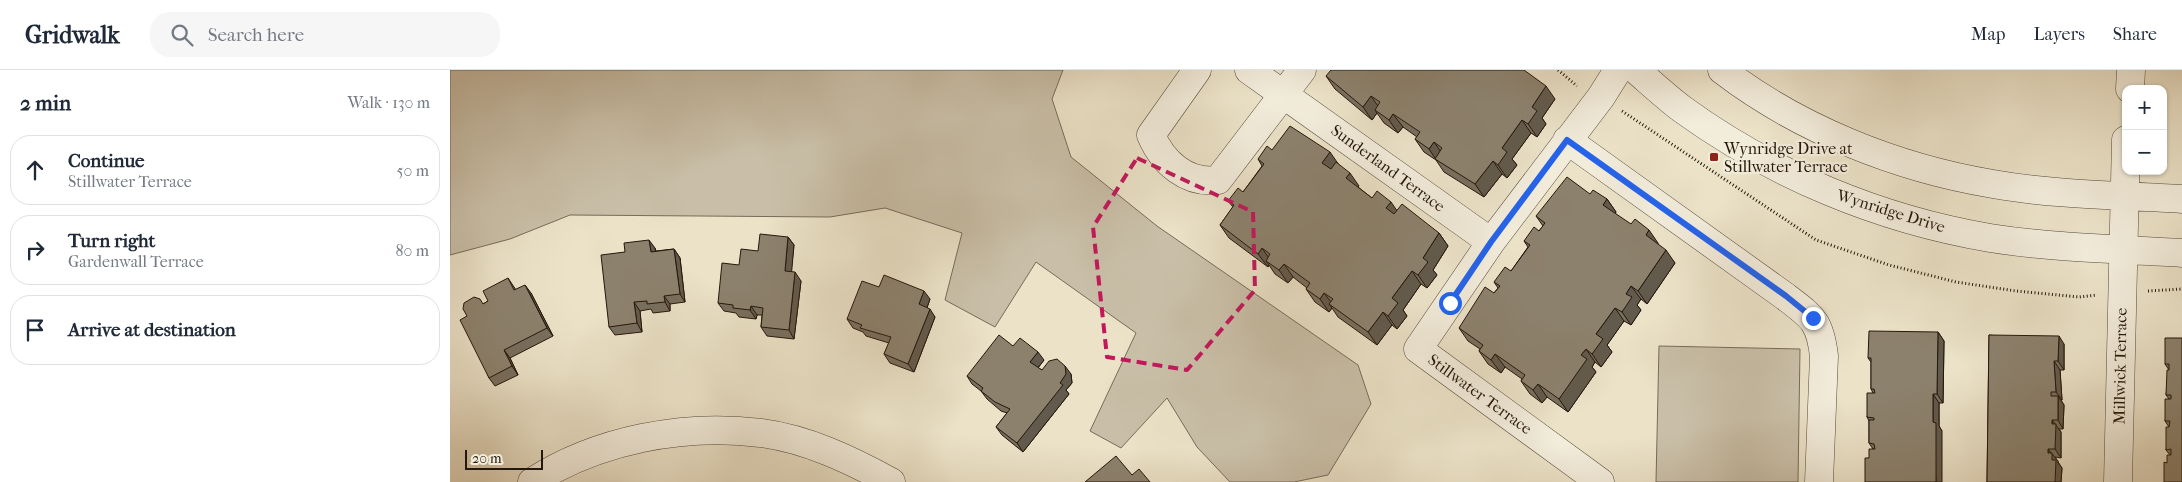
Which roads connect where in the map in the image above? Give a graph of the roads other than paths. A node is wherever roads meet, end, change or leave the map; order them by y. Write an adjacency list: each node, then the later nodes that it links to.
1 (1197, 70): 9 (street)
2 (1249, 70): 9 (street, Sunderland Terrace)
3 (1302, 70): 9 (street)
4 (1618, 70): 10 (street, Stillwater Terrace)
5 (1636, 70): 15 (street, Wynridge Drive)
6 (1722, 70): 12 (street)
7 (2131, 70): 8 (street)
8 (2130, 85)
9 (1284, 94): 14 (street, Sunderland Terrace)
10 (1567, 140): 14 (street, Stillwater Terrace); 20 (street)
11 (2124, 175): 12 (street, Millwick Terrace)
12 (2123, 195): 13 (street); 15 (street, Millwick Terrace)
13 (2182, 199)
14 (1491, 242): 19 (street, Stillwater Terrace)
15 (2123, 249): 16 (street, Wynridge Drive); 21 (street, Millwick Terrace)
16 (2182, 253)
17 (532, 482): 18 (street)
18 (892, 482)
19 (1600, 482)
20 (1819, 482)
21 (2118, 482)

